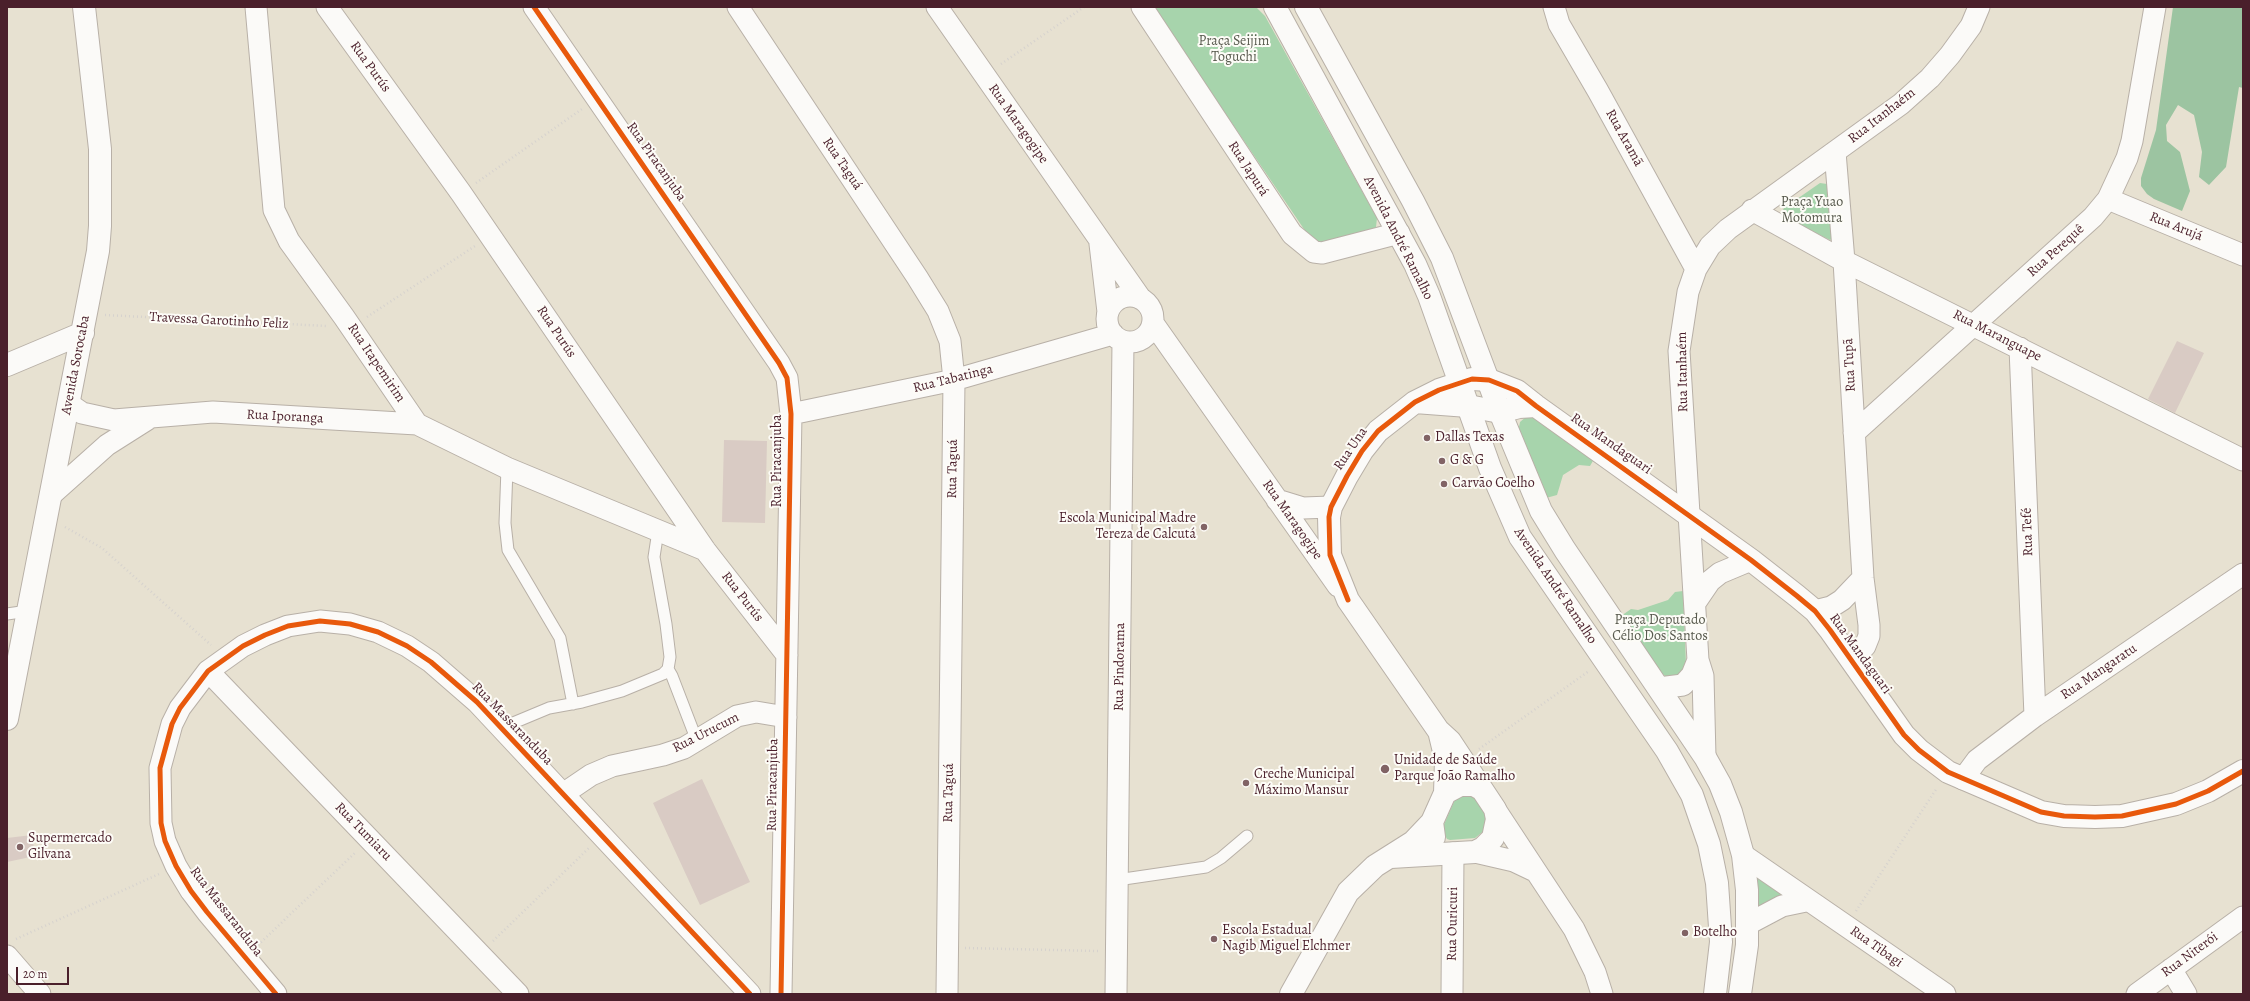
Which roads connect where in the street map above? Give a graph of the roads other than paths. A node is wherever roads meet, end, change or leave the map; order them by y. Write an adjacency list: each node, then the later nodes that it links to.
1 (84, 7): 23 (street, Avenida Sorocaba)
2 (256, 7): 38 (street, Rua Itapemirim)
3 (327, 7): 49 (street, Rua Purús)
4 (534, 7): 36 (street, Rua Piracanjuba)
5 (738, 7): 28 (street, Rua Taguá)
6 (937, 7): 17 (street, Rua Maragogipe)
7 (1142, 7): 16 (street, Rua Japurá)
8 (1275, 7): 16 (street, Avenida André Ramalho)
9 (1306, 7): 29 (street, Avenida André Ramalho)
10 (1554, 7): 20 (street, Rua Aramã)
11 (1979, 7): 13 (street, Rua Itanhaém)
12 (2155, 7): 14 (street, Rua Perequê)
13 (1835, 152): 15 (street, Rua Itanhaém); 19 (street, Rua Tupã)
14 (2108, 199): 18 (street, Rua Arujá); 24 (street, Rua Perequê)
15 (1752, 210): 19 (street, Rua Maranguape); 20 (street, Rua Itanhaém)
16 (1399, 233): 30 (street, Avenida André Ramalho)
17 (1099, 241): 21 (street, Rua Maragogipe); 22 (street, Rua Maragogipe)
18 (2243, 254)
19 (1844, 261): 24 (street, Rua Maranguape); 39 (street, Rua Tupã)
20 (1696, 269): 47 (street, Rua Itanhaém)
21 (1141, 299): 22 (street); 25 (street)
22 (1108, 312): 25 (street)
23 (84, 323): 27 (street); 32 (street, Avenida Sorocaba)
24 (1974, 325): 26 (street, Rua Maranguape); 39 (street, Rua Perequê)
25 (1133, 334): 28 (street, Rua Tabatinga); 44 (street, Rua Maragogipe); 85 (street, Rua Pindorama)
26 (2020, 348): 40 (street, Rua Maranguape); 64 (street, Rua Tefé)
27 (7, 365)
28 (954, 380): 36 (street, Rua Tabatinga); 97 (street, Rua Taguá)
29 (1489, 380): 30 (street, Rua Una); 34 (street, Rua Mandaguari); 35 (street, Avenida André Ramalho)
30 (1460, 384): 31 (street, Rua Una); 33 (street, Avenida André Ramalho)
31 (1415, 402): 33 (street); 46 (street, Rua Una)
32 (69, 404): 37 (street, Rua Iporanga); 42 (street, Avenida Sorocaba)
33 (1468, 406): 35 (street); 45 (street, Avenida André Ramalho)
34 (1536, 406): 35 (street); 47 (street, Rua Mandaguari)
35 (1500, 412): 43 (street, Avenida André Ramalho)
36 (791, 414): 57 (street, Rua Piracanjuba)
37 (154, 416): 38 (street, Rua Iporanga); 42 (street, Rua Iporanga)
38 (417, 424): 41 (street, Rua Itapemirim)
39 (1854, 433): 52 (street, Rua Tupã)
40 (2243, 460)
41 (507, 468): 48 (street, Rua Itapemirim); 63 (lane)
42 (51, 495): 56 (street, Avenida Sorocaba)
43 (1534, 496): 45 (street); 62 (street, Avenida André Ramalho)
44 (1278, 500): 46 (street); 53 (street, Rua Maragogipe)
45 (1505, 506): 83 (street, Avenida André Ramalho)
46 (1331, 508): 53 (street, Rua Una)
47 (1688, 514): 50 (street, Rua Mandaguari); 54 (street, Rua Itanhaém)
48 (658, 531): 49 (street, Rua Itapemirim); 60 (lane)
49 (706, 550): 57 (street, Rua Purús)
50 (1752, 560): 54 (street); 55 (street, Rua Mandaguari)
51 (2243, 574): 64 (street, Rua Mangaratu)
52 (1863, 578): 55 (street); 59 (street, Rua Tupã)
53 (1348, 600): 68 (street, Rua Maragogipe)
54 (1695, 603): 58 (street, Rua Itanhaém)
55 (1815, 611): 59 (street, Rua Mandaguari)
56 (17, 612): 66 (street, Avenida Sorocaba)
57 (787, 655): 65 (street, Rua Piracanjuba)
58 (1698, 660): 62 (street, Rua Itanhaém); 70 (street, Rua Itanhaém)
59 (1852, 660): 72 (street, Rua Mandaguari)
60 (668, 669): 63 (lane); 69 (lane)
61 (208, 671): 67 (street, Rua Massaranduba); 93 (street, Rua Massaranduba); 94 (street, Rua Tumiaru)
62 (1659, 688): 70 (street, Avenida André Ramalho)
63 (574, 704): 67 (lane)
64 (2035, 716): 72 (street, Rua Mangaratu)
65 (786, 717): 69 (street, Rua Urucum); 96 (street, Rua Piracanjuba)
66 (7, 719)
67 (501, 728): 75 (street, Rua Massaranduba)
68 (1438, 730): 73 (street, Rua Maragogipe); 74 (street, Rua Maragogipe)
69 (697, 741): 75 (street, Rua Urucum)
70 (1705, 757): 81 (street, Avenida André Ramalho)
71 (2243, 771): 72 (street, Rua Mandaguari)
72 (1955, 776)
73 (1481, 788): 74 (street); 76 (street)
74 (1445, 793): 77 (street)
75 (563, 794): 95 (street, Rua Massaranduba)
76 (1495, 809): 79 (street); 84 (street)
77 (1432, 822): 80 (street); 82 (street)
78 (1247, 836): 85 (lane)
79 (1476, 852): 80 (street); 84 (street)
80 (1451, 853): 82 (street); 100 (street, Rua Ouricuri)
81 (1743, 856): 83 (street); 86 (street, Rua Tibagi); 89 (street, Avenida André Ramalho)
82 (1391, 857): 99 (street)
83 (1715, 869): 87 (street, Avenida André Ramalho)
84 (1535, 871): 101 (street)
85 (1117, 880): 98 (street, Rua Pindorama)
86 (1806, 901): 89 (street); 104 (street, Rua Tibagi)
87 (1720, 914): 89 (street); 102 (street, Avenida André Ramalho)
88 (2243, 917): 91 (street, Rua Niterói)
89 (1748, 924): 103 (street, Avenida André Ramalho)
90 (10, 948): 92 (street)
91 (2171, 969): 105 (street, Rua Niterói); 106 (street)
92 (40, 994)
93 (276, 994)
94 (518, 994)
95 (750, 994)
96 (781, 994)
97 (947, 994)
98 (1116, 994)
99 (1291, 994)
100 (1452, 994)
101 (1602, 994)
102 (1715, 994)
103 (1740, 994)
104 (1945, 994)
105 (2137, 994)
106 (2186, 994)

